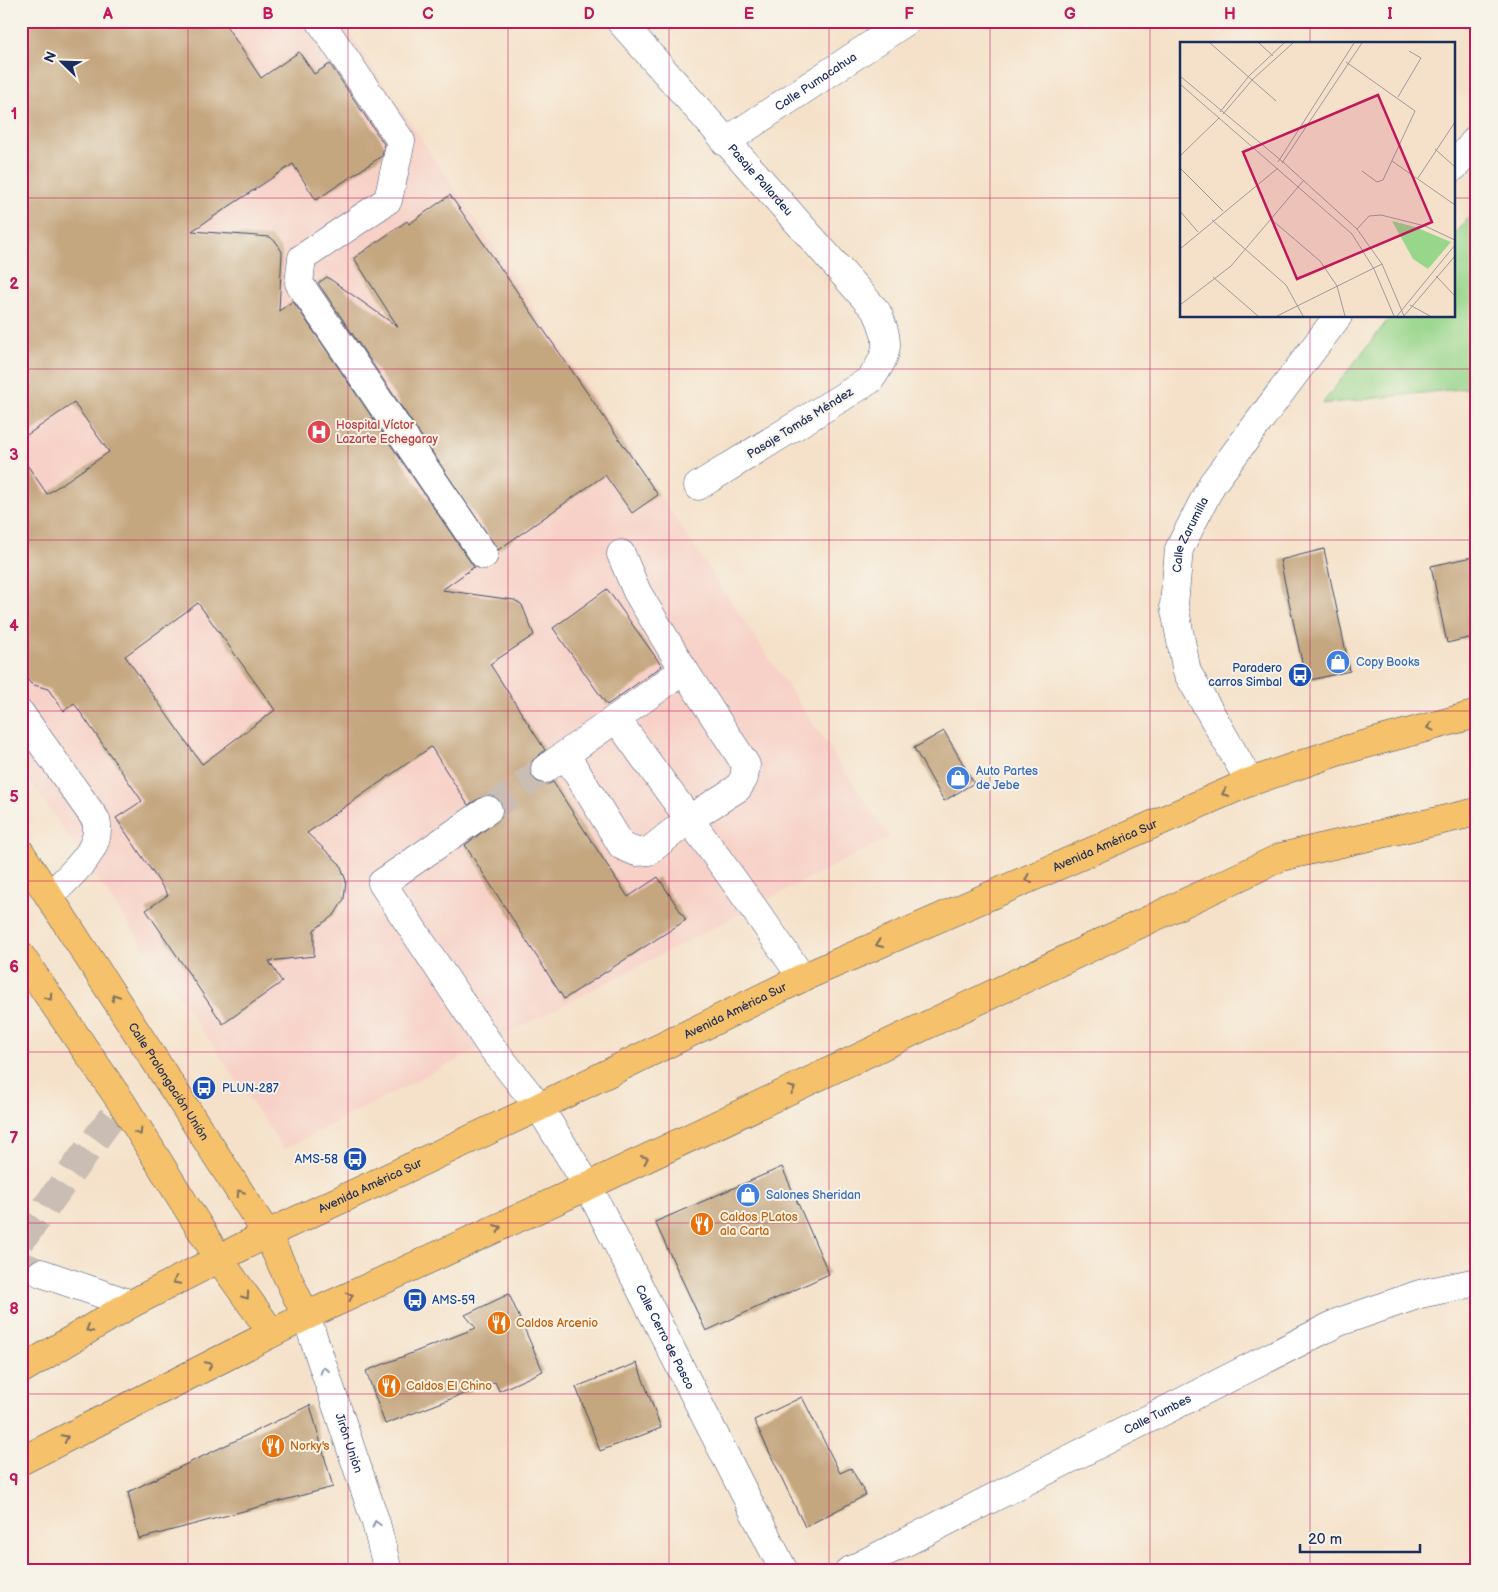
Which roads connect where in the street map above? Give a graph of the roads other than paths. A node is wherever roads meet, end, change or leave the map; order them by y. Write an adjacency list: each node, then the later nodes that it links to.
1 (320, 21): 11 (street)
2 (620, 21): 5 (street, Pasaje Pallardeu)
3 (907, 21): 5 (street, Calle Pumacahua)
4 (1477, 138): 6 (street)
5 (725, 142): 8 (street, Pasaje Pallardeu)
6 (1456, 164)
7 (1336, 318): 16 (street, Calle Zarumilla)
8 (888, 347): 9 (street, Pasaje Tomás Méndez)
9 (698, 486)
10 (621, 554): 12 (street)
11 (484, 556)
12 (684, 670): 15 (street); 19 (street)
13 (21, 714): 21 (street)
14 (1477, 714): 16 (main road, Avenida América Sur, one-way to 16)
15 (616, 718): 19 (street); 19 (street)
16 (1250, 782): 23 (main road, Avenida América Sur, one-way to 23)
17 (488, 810): 24 (street, Calle Cerro de Pasco)
18 (1477, 812): 25 (main road, one-way to 18)
19 (688, 820): 23 (street)
20 (21, 854): 21 (main road, Calle Prolongación Unión)
21 (50, 896): 26 (main road, Calle Prolongación Unión, one-way to 21)
22 (21, 956): 27 (main road, one-way to 27)
23 (802, 978): 24 (main road, Avenida América Sur)
24 (539, 1107): 25 (street, Calle Cerro de Pasco); 26 (main road, Avenida América Sur)
25 (588, 1186): 31 (main road, one-way to 25); 36 (street, Calle Cerro de Pasco)
26 (267, 1234): 27 (main road, Avenida América Sur); 31 (main road, Calle Prolongación Unión)
27 (219, 1259): 30 (main road, Avenida América Sur, one-way to 30); 32 (main road, one-way to 32)
28 (41, 1273): 30 (street)
29 (1477, 1282): 37 (street, Calle Tumbes)
30 (131, 1304): 33 (main road, Avenida América Sur, one-way to 33)
31 (306, 1316): 32 (main road); 35 (street, Jirón Unión, one-way to 31)
32 (272, 1333): 34 (main road, one-way to 32)
33 (21, 1370)
34 (21, 1460)
35 (388, 1571)
36 (784, 1571)
37 (849, 1571)

